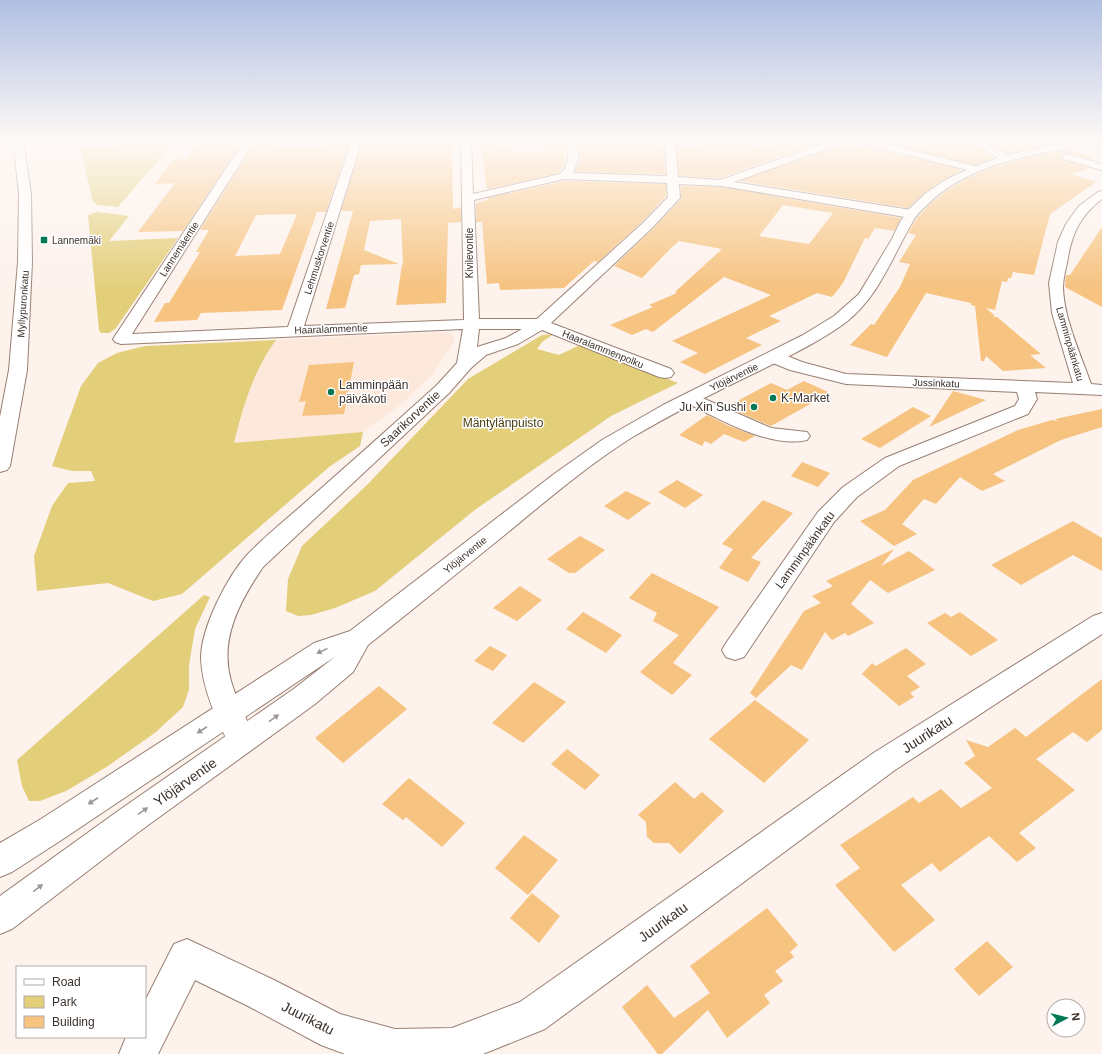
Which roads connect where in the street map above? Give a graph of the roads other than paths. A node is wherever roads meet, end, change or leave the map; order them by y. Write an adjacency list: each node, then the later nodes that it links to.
1 (24, 189): 24 (street, Myllypuronkatu)
2 (218, 189): 15 (street, Lannemäentie)
3 (341, 189): 14 (street, Lehmuskorventie)
4 (469, 189): 10 (street, Kivilevontie)
5 (507, 189): 10 (street)
6 (674, 189): 13 (street, Saarikorventie)
7 (764, 189): 11 (street)
8 (939, 189): 11 (street, Ylöjärventie)
9 (1102, 194): 20 (street, Lamminpäänkatu)
10 (469, 198): 12 (street, Kivilevontie)
11 (911, 214): 16 (street, Ylöjärventie)
12 (472, 324): 13 (street, Haaralammentie); 14 (street, Haaralammentie); 17 (street, Kivilevontie)
13 (541, 324): 17 (street, Saarikorventie); 18 (street, Haaralammenpolku)
14 (296, 330): 15 (street, Haaralammentie)
15 (121, 338)
16 (774, 357): 19 (street, Jussinkatu); 22 (street, Ylöjärventie)
17 (465, 364): 28 (street, Saarikorventie)
18 (665, 373)
19 (1025, 386): 20 (street, Jussinkatu); 27 (street, Lamminpäänkatu)
20 (1084, 389): 21 (street, Jussinkatu)
21 (1102, 390)
22 (691, 398): 23 (street); 26 (street, Ylöjärventie)
23 (800, 436)
24 (0, 466)
25 (1102, 622): 32 (street, Juurikatu)
26 (359, 638): 28 (street, Ylöjärventie, one-way to 28); 29 (street, Ylöjärventie, one-way to 26)
27 (735, 650)
28 (229, 712): 29 (street, Saarikorventie); 30 (street, Ylöjärventie, one-way to 30)
29 (242, 741): 31 (street, Ylöjärventie, one-way to 29)
30 (0, 860)
31 (0, 917)
32 (138, 1054)

